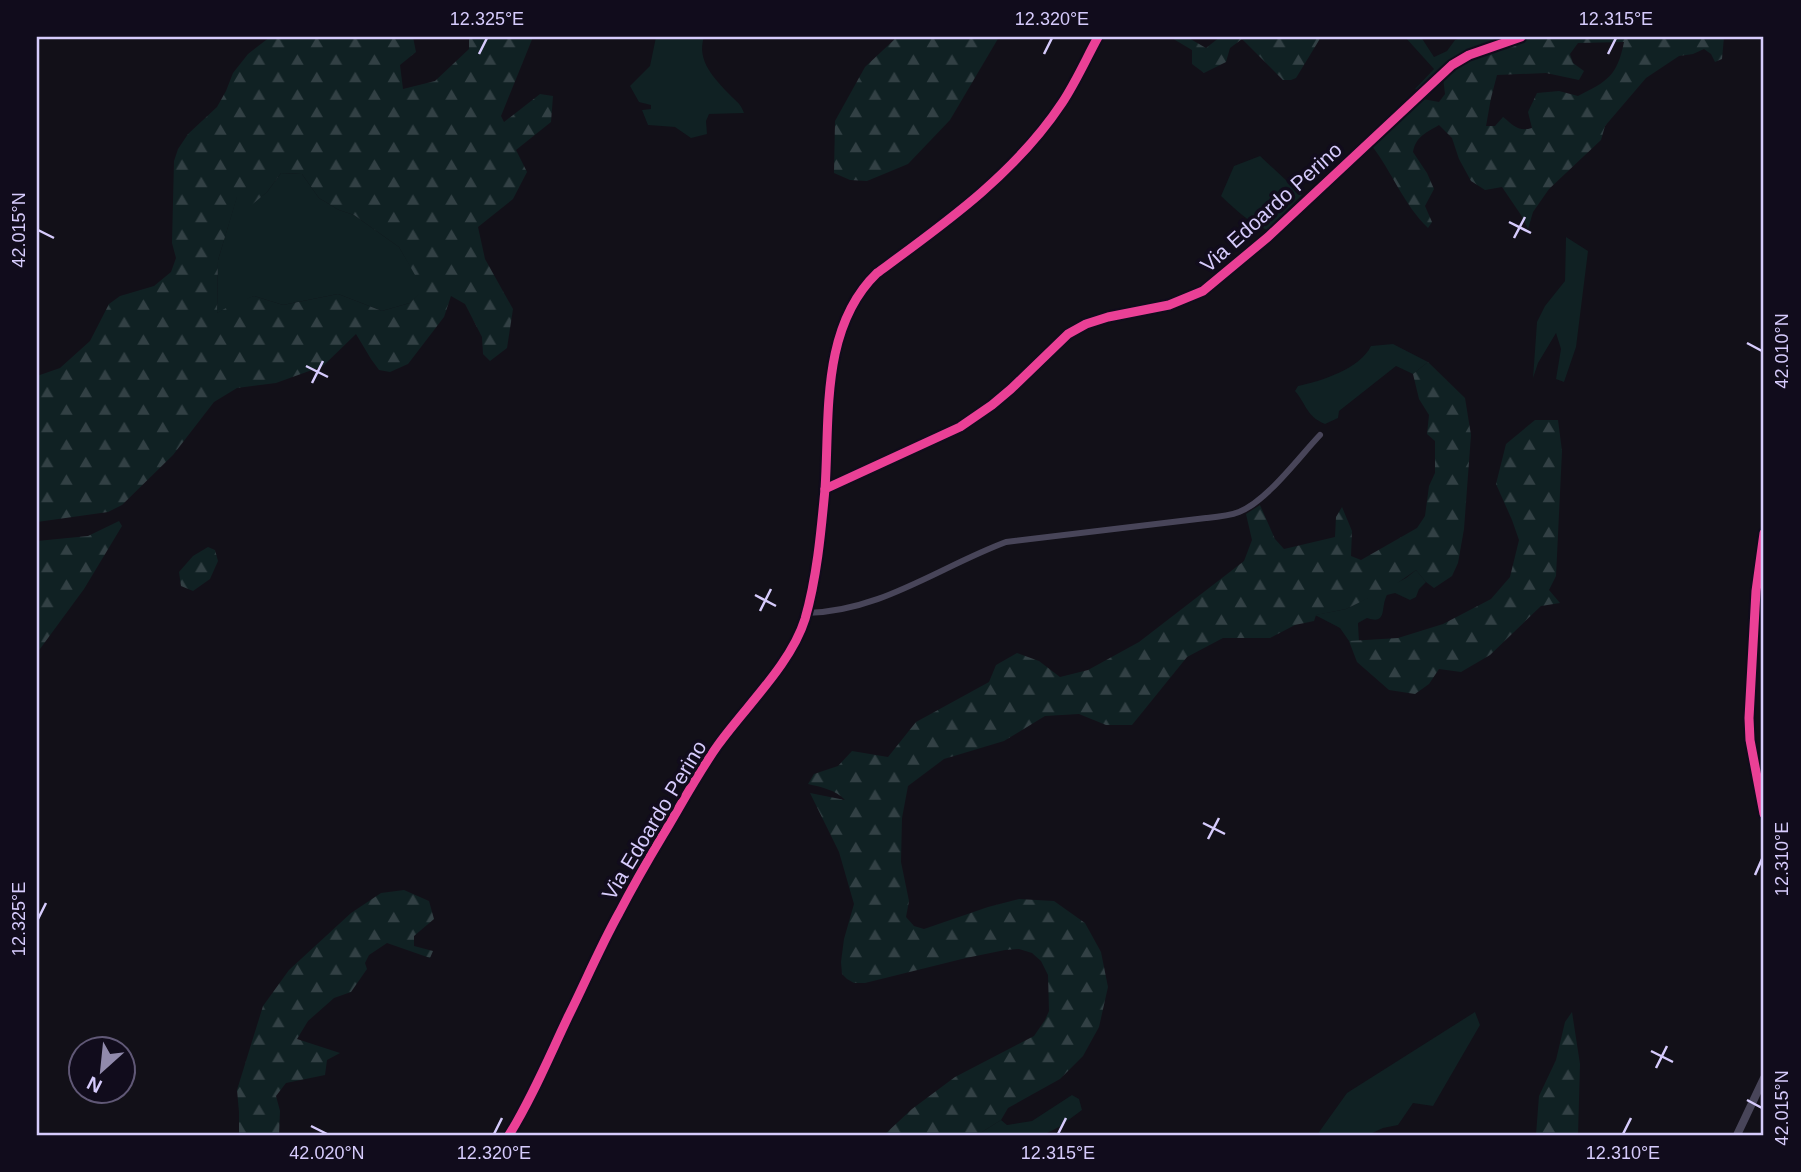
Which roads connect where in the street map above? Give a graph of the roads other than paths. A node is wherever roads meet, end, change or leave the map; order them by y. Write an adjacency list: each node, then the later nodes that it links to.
1 (1098, 37): 4 (street)
2 (1521, 37): 4 (street, Via Edoardo Perino)
3 (1320, 435): 6 (street)
4 (825, 489): 6 (street, Via Edoardo Perino)
5 (1764, 533): 7 (street)
6 (806, 614): 9 (street, Via Edoardo Perino)
7 (1764, 814)
8 (1764, 1078): 10 (street)
9 (509, 1135)
10 (1737, 1135)

